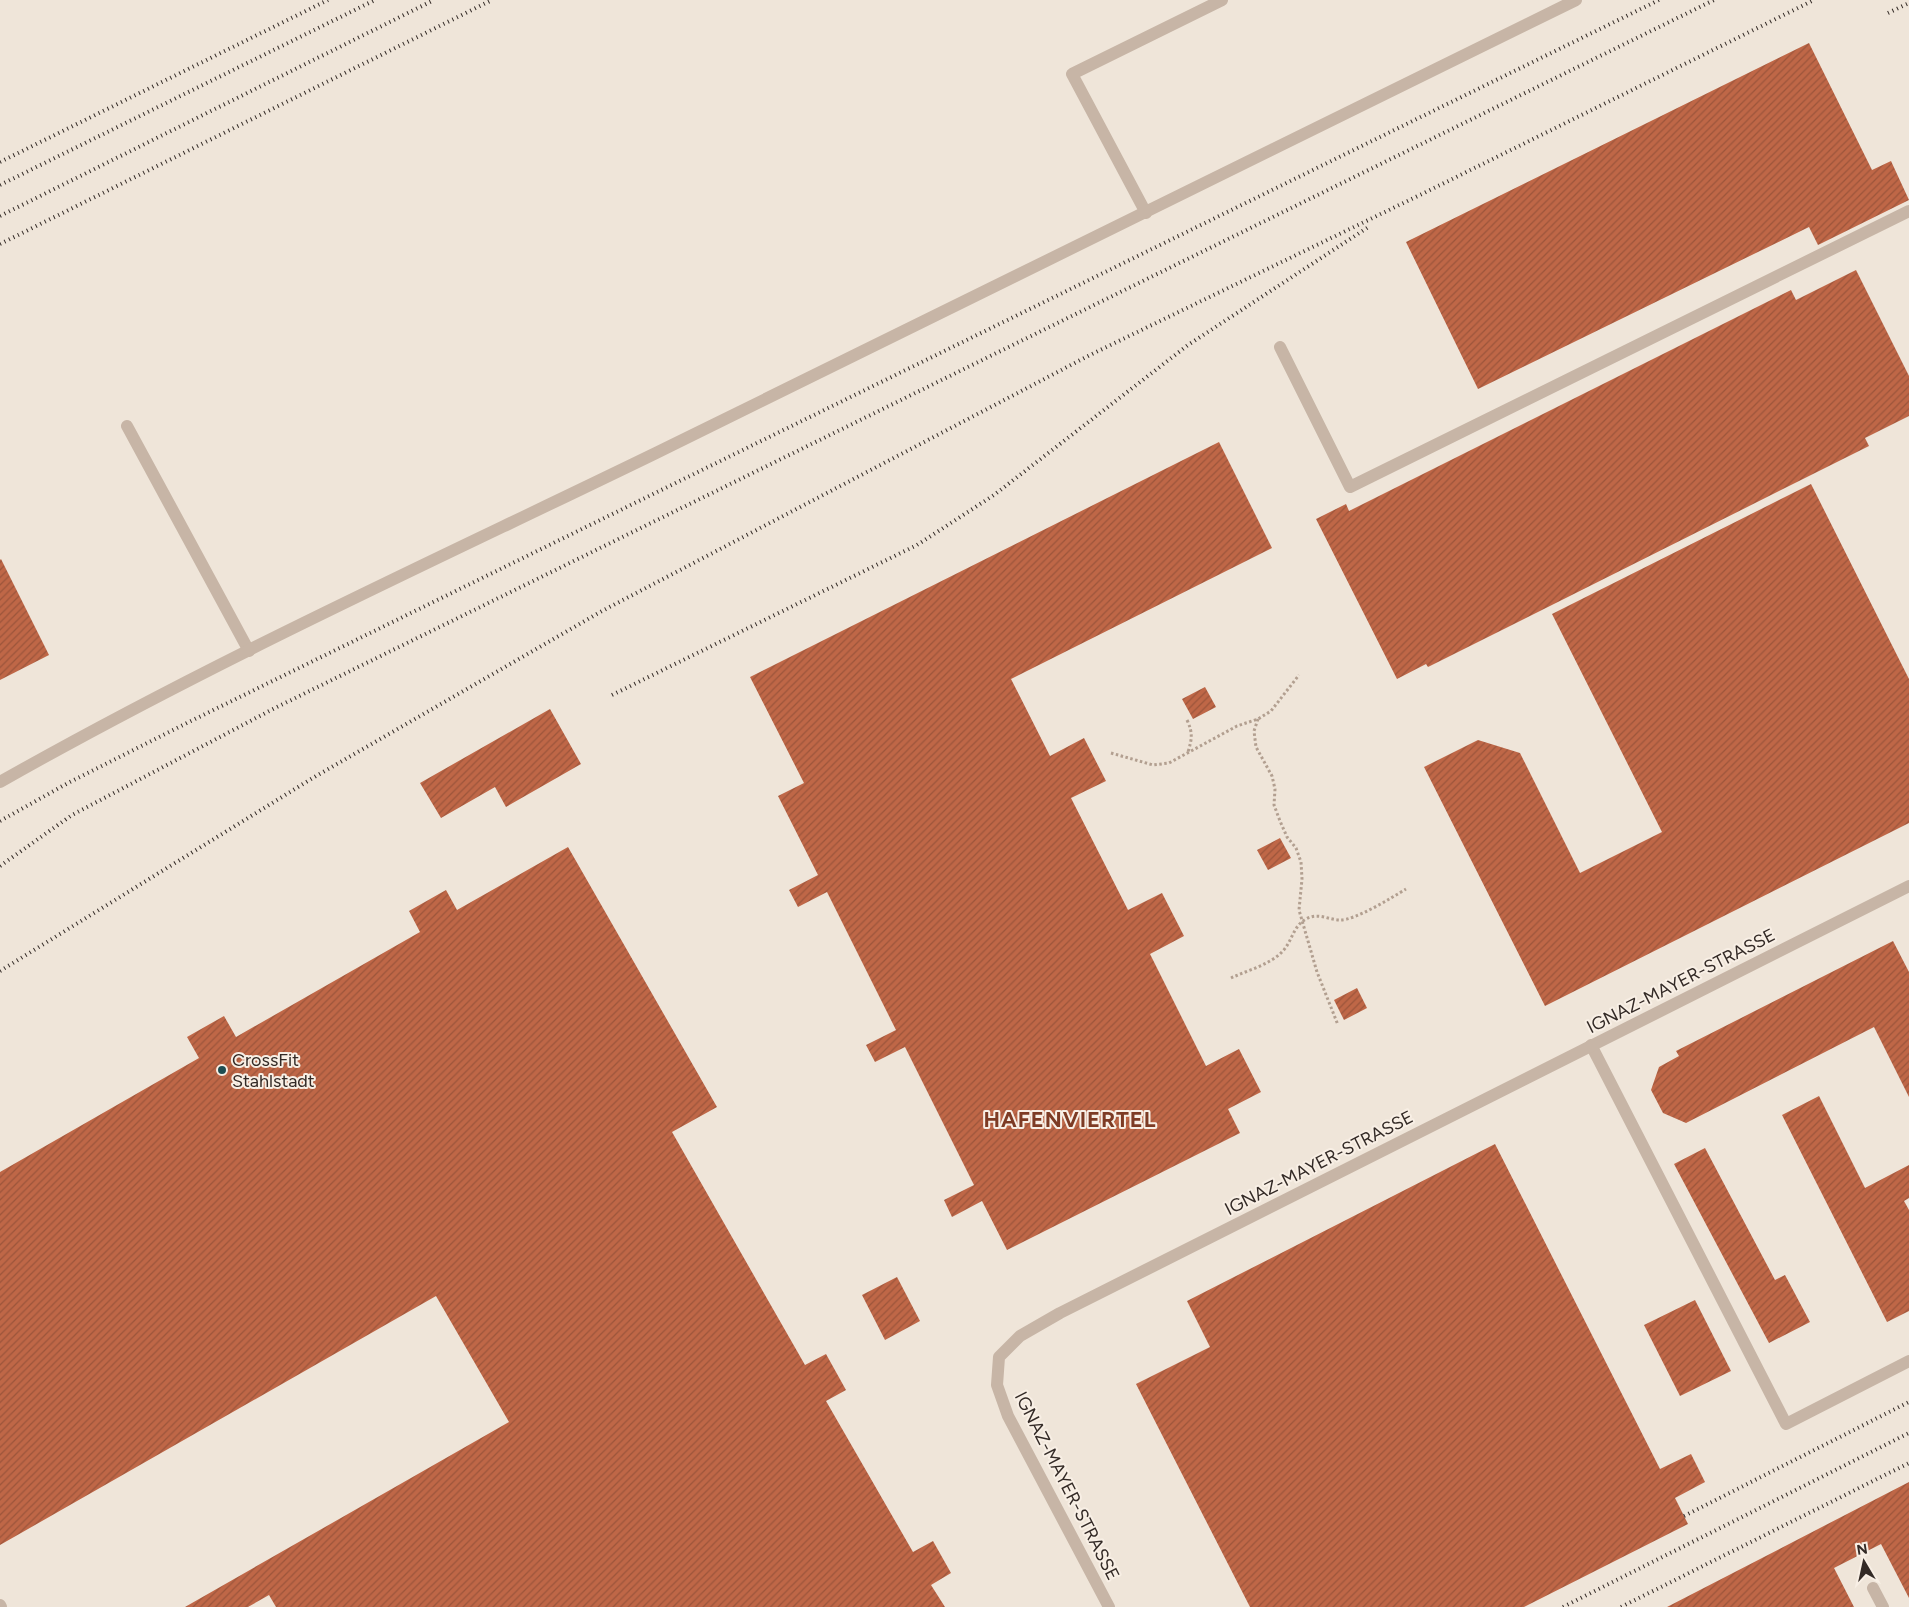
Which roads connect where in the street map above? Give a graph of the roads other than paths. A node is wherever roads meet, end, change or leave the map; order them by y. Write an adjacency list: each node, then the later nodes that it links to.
1 (1222, 0): 4 (street)
2 (1576, 0): 4 (street)
3 (1909, 211): 5 (street)
4 (1146, 214): 7 (street)
5 (1280, 347)
6 (127, 426): 7 (street)
7 (249, 651): 8 (street)
8 (0, 782)
9 (1909, 886): 10 (street, IGNAZ-MAYER-STRASSE)
10 (1591, 1045): 11 (street); 13 (street, IGNAZ-MAYER-STRASSE)
11 (1909, 1361)
12 (1873, 1588): 14 (street)
13 (1109, 1607)
14 (1883, 1607)

